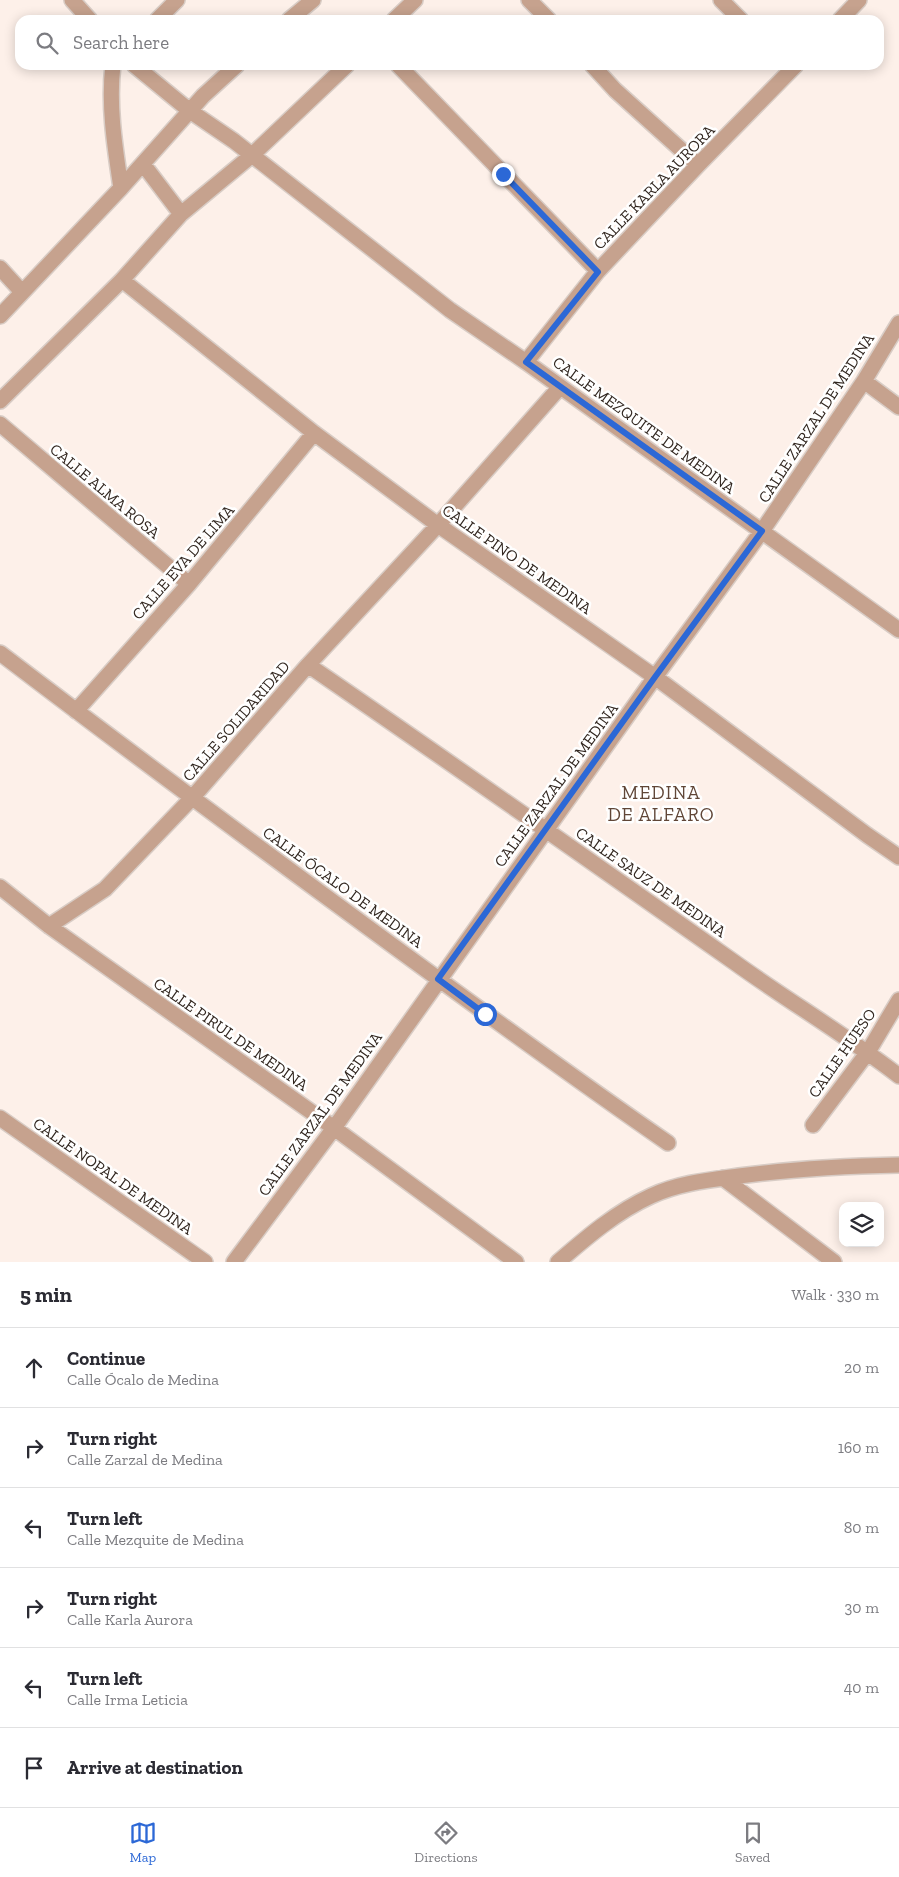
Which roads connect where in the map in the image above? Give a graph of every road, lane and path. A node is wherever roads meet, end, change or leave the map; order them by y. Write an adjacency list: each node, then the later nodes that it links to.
1 (72, 0): 8 (street)
2 (177, 0): 9 (street)
3 (313, 0): 10 (street)
4 (415, 0): 11 (street)
5 (529, 0): 12 (street)
6 (721, 0): 13 (street)
7 (859, 0): 14 (street)
8 (86, 15)
9 (162, 15)
10 (295, 15)
11 (399, 15)
12 (544, 15)
13 (736, 15)
14 (845, 15)
15 (113, 70): 26 (street)
16 (140, 70): 22 (street, CALLE MEZQUITE DE MEDINA)
17 (232, 70): 22 (street)
18 (342, 70): 23 (street)
19 (403, 70): 29 (street)
20 (597, 70): 25 (street)
21 (789, 70): 25 (street, CALLE KARLA AURORA)
22 (190, 110): 23 (street, CALLE MEZQUITE DE MEDINA); 24 (street)
23 (251, 156): 27 (street); 34 (street, CALLE MEZQUITE DE MEDINA)
24 (142, 164): 26 (street); 27 (street)
25 (698, 165): 29 (street, CALLE KARLA AURORA)
26 (121, 188): 31 (street)
27 (181, 214): 30 (street)
28 (0, 268): 31 (street)
29 (598, 272): 34 (street, CALLE KARLA AURORA)
30 (122, 280): 37 (street); 40 (street, CALLE PINO DE MEDINA)
31 (22, 292): 32 (street)
32 (0, 316)
33 (899, 323): 35 (street, CALLE ZARZAL DE MEDINA)
34 (526, 362): 36 (street, CALLE MEZQUITE DE MEDINA)
35 (864, 381): 38 (street); 42 (street, CALLE ZARZAL DE MEDINA)
36 (560, 387): 41 (street, CALLE SOLIDARIDAD); 42 (street, CALLE MEZQUITE DE MEDINA)
37 (0, 401)
38 (899, 407)
39 (0, 424): 43 (street, CALLE ALMA ROSA)
40 (314, 433): 41 (street, CALLE PINO DE MEDINA); 43 (street, CALLE EVA DE LIMA)
41 (438, 525): 46 (street, CALLE SOLIDARIDAD); 47 (street, CALLE PINO DE MEDINA)
42 (762, 531): 44 (street, CALLE MEZQUITE DE MEDINA); 47 (street, CALLE ZARZAL DE MEDINA)
43 (189, 584): 48 (street, CALLE EVA DE LIMA)
44 (899, 630)
45 (0, 653): 48 (street, CALLE ÓCALO DE MEDINA)
46 (308, 665): 49 (street, CALLE SOLIDARIDAD); 50 (street, CALLE SAUZ DE MEDINA)
47 (655, 677): 50 (street, CALLE ZARZAL DE MEDINA); 51 (street, CALLE PINO DE MEDINA)
48 (76, 711): 49 (street, CALLE ÓCALO DE MEDINA)
49 (192, 798): 53 (street, CALLE SOLIDARIDAD); 54 (street, CALLE ÓCALO DE MEDINA)
50 (546, 829): 54 (street, CALLE ZARZAL DE MEDINA); 56 (street, CALLE SAUZ DE MEDINA)
51 (899, 857)
52 (0, 887): 53 (street, CALLE PIRUL DE MEDINA)
53 (49, 926): 60 (street, CALLE PIRUL DE MEDINA)
54 (438, 979): 60 (street, CALLE ZARZAL DE MEDINA); 61 (street, CALLE ÓCALO DE MEDINA)
55 (899, 1000): 56 (street, CALLE HUESO)
56 (868, 1052): 57 (street, CALLE SAUZ DE MEDINA); 59 (street, CALLE HUESO)
57 (899, 1076)
58 (0, 1118): 64 (street, CALLE NOPAL DE MEDINA)
59 (813, 1125)
60 (334, 1128): 65 (street, CALLE ZARZAL DE MEDINA); 66 (street, CALLE PIRUL DE MEDINA)
61 (668, 1143)
62 (899, 1164): 63 (street)
63 (723, 1178): 67 (street); 68 (street)
64 (205, 1262)
65 (234, 1262)
66 (516, 1262)
67 (558, 1262)
68 (834, 1262)

